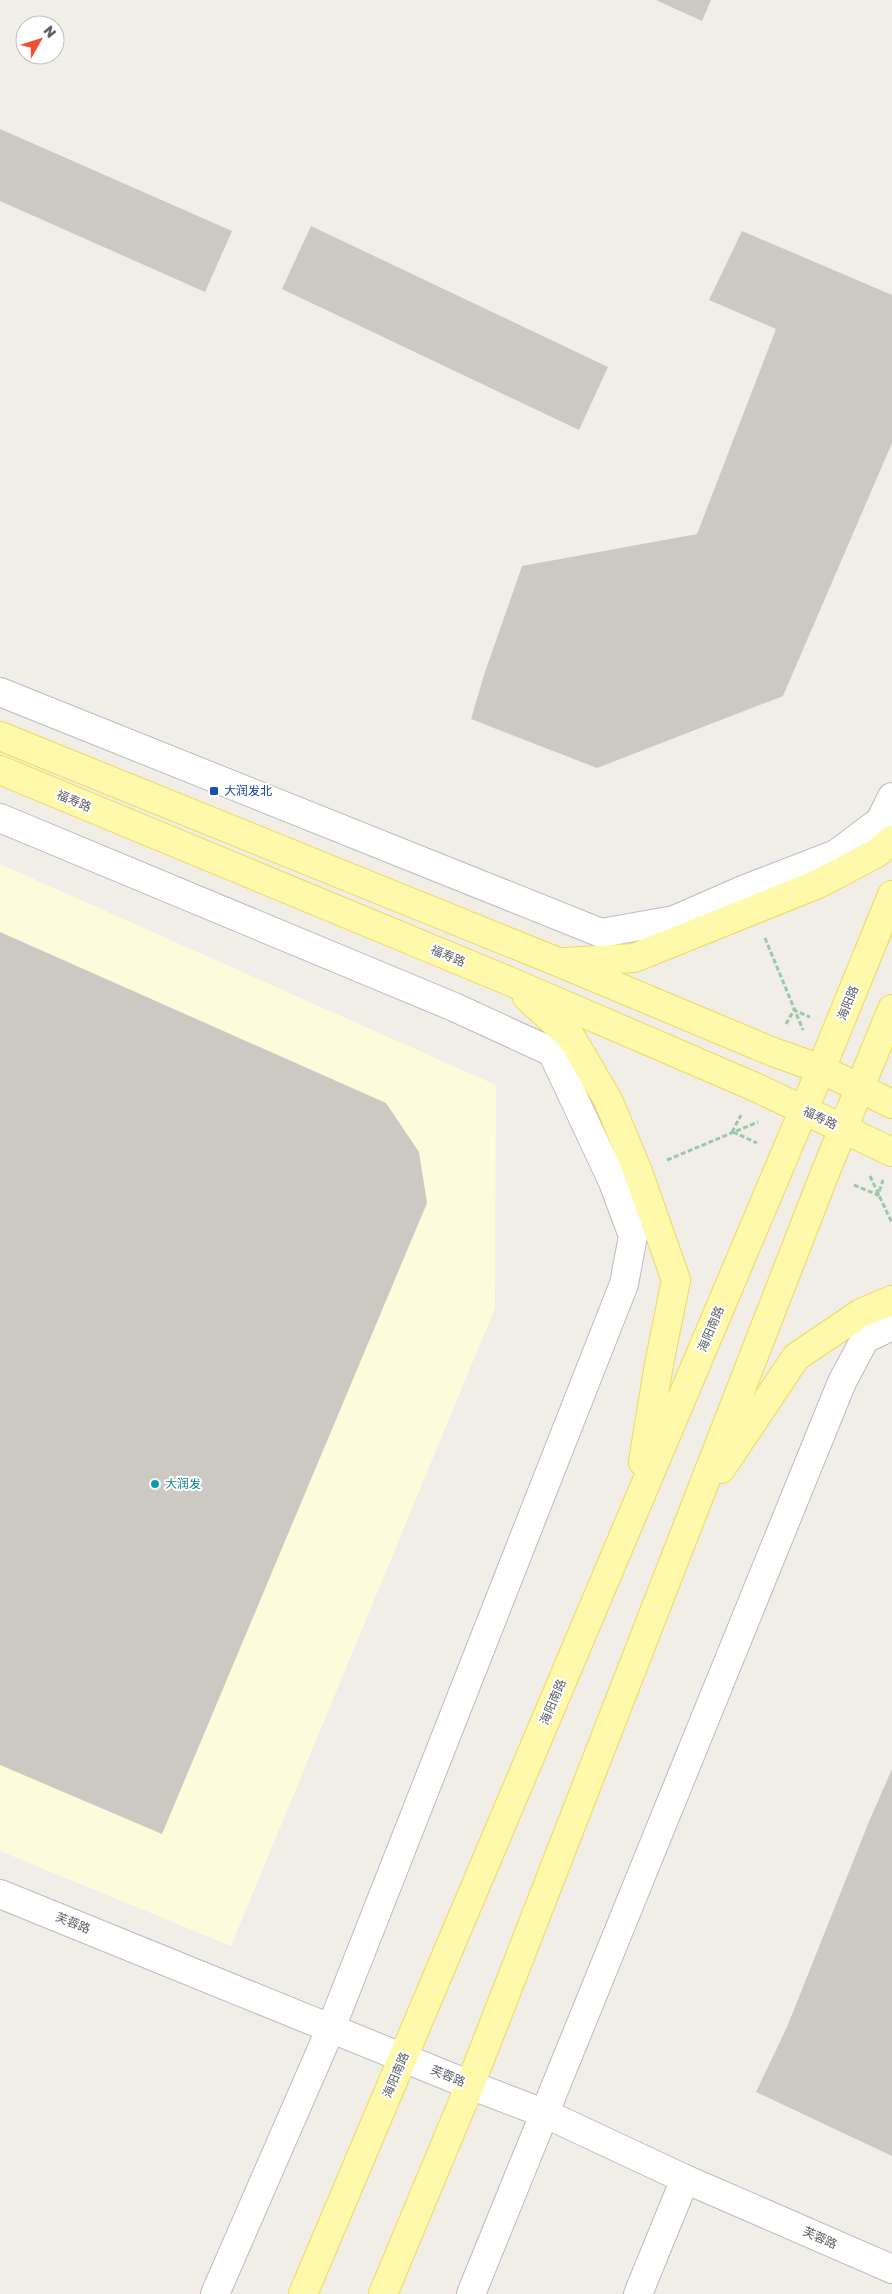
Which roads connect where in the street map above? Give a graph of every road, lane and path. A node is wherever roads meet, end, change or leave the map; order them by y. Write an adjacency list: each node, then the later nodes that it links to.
1 (0, 692): 4 (street)
2 (0, 736): 9 (main road)
3 (0, 770): 10 (main road, 福寿路)
4 (892, 797)
5 (0, 818): 28 (street)
6 (892, 840): 8 (main road)
7 (892, 896): 13 (main road, 海阳路)
8 (754, 910): 9 (main road); 12 (path)
9 (558, 962): 13 (main road)
10 (509, 981): 16 (main road, 福寿路); 20 (main road)
11 (892, 1009): 14 (main road)
12 (794, 1010)
13 (821, 1069): 14 (main road); 16 (main road, 海阳路)
14 (859, 1090): 15 (main road); 17 (main road)
15 (892, 1104)
16 (803, 1110): 17 (main road, 福寿路); 25 (main road, 海阳南路)
17 (842, 1129): 19 (main road, 福寿路); 26 (main road)
18 (732, 1132): 20 (path)
19 (892, 1152)
20 (638, 1172): 25 (main road)
21 (878, 1195): 22 (path)
22 (892, 1223)
23 (892, 1300): 26 (main road)
24 (892, 1326): 31 (street)
25 (636, 1506): 29 (main road, 海阳南路)
26 (692, 1514): 30 (main road)
27 (0, 1894): 28 (street, 芙蓉路)
28 (331, 2028): 29 (street, 芙蓉路); 34 (street)
29 (404, 2057): 30 (street, 芙蓉路); 35 (main road, 海阳南路)
30 (470, 2086): 31 (street, 芙蓉路); 36 (main road)
31 (546, 2114): 32 (street, 芙蓉路); 37 (street)
32 (685, 2179): 33 (street, 芙蓉路); 38 (street)
33 (892, 2269)
34 (215, 2294)
35 (303, 2294)
36 (383, 2294)
37 (472, 2294)
38 (638, 2294)

